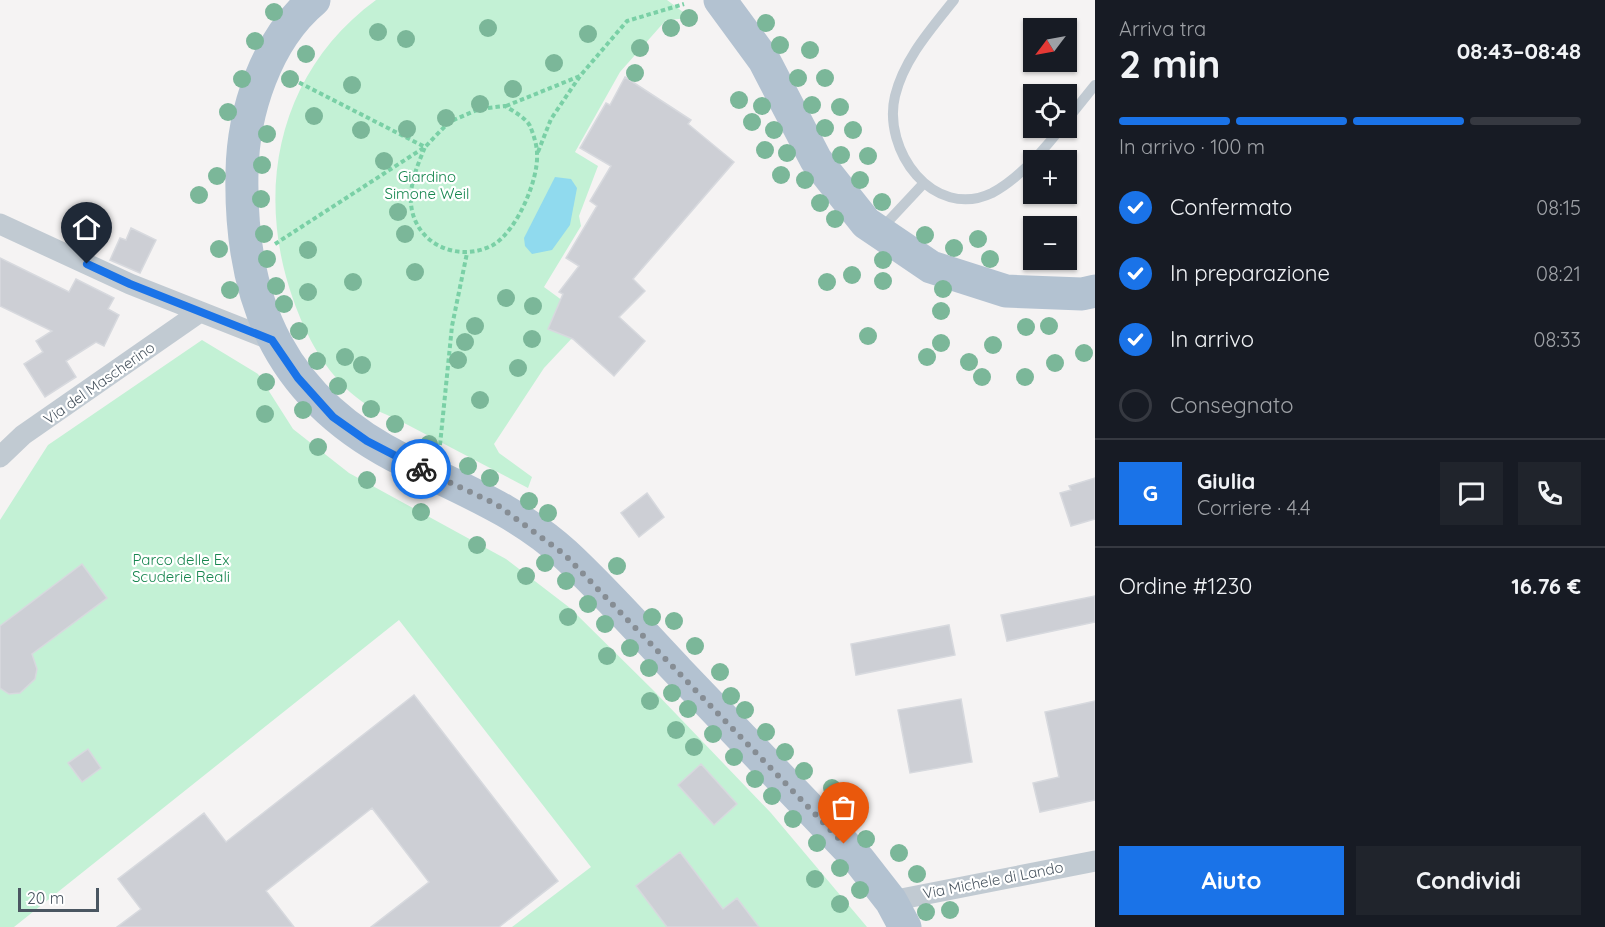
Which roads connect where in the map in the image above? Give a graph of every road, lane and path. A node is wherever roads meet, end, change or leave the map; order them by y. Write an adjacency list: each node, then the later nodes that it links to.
1 (314, 0): 20 (main road)
2 (720, 0): 15 (main road)
3 (954, 0): 13 (lane)
4 (684, 4): 5 (path)
5 (579, 76): 8 (path); 12 (path)
6 (298, 82): 11 (path)
7 (1095, 85): 9 (lane)
8 (506, 106): 11 (path); 12 (path)
9 (1077, 107)
10 (1052, 138): 13 (lane)
11 (425, 147): 16 (path); 17 (path)
12 (537, 153): 17 (path)
13 (924, 183): 15 (lane)
14 (0, 224): 19 (street)
15 (879, 232): 18 (main road)
16 (275, 244)
17 (466, 253): 21 (path)
18 (1095, 291)
19 (200, 312): 20 (street); 22 (street, Via del Mascherino)
20 (272, 340): 24 (main road)
21 (440, 449)
22 (0, 457)
23 (1095, 861): 24 (street, Via Michele di Lando)
24 (898, 914)

